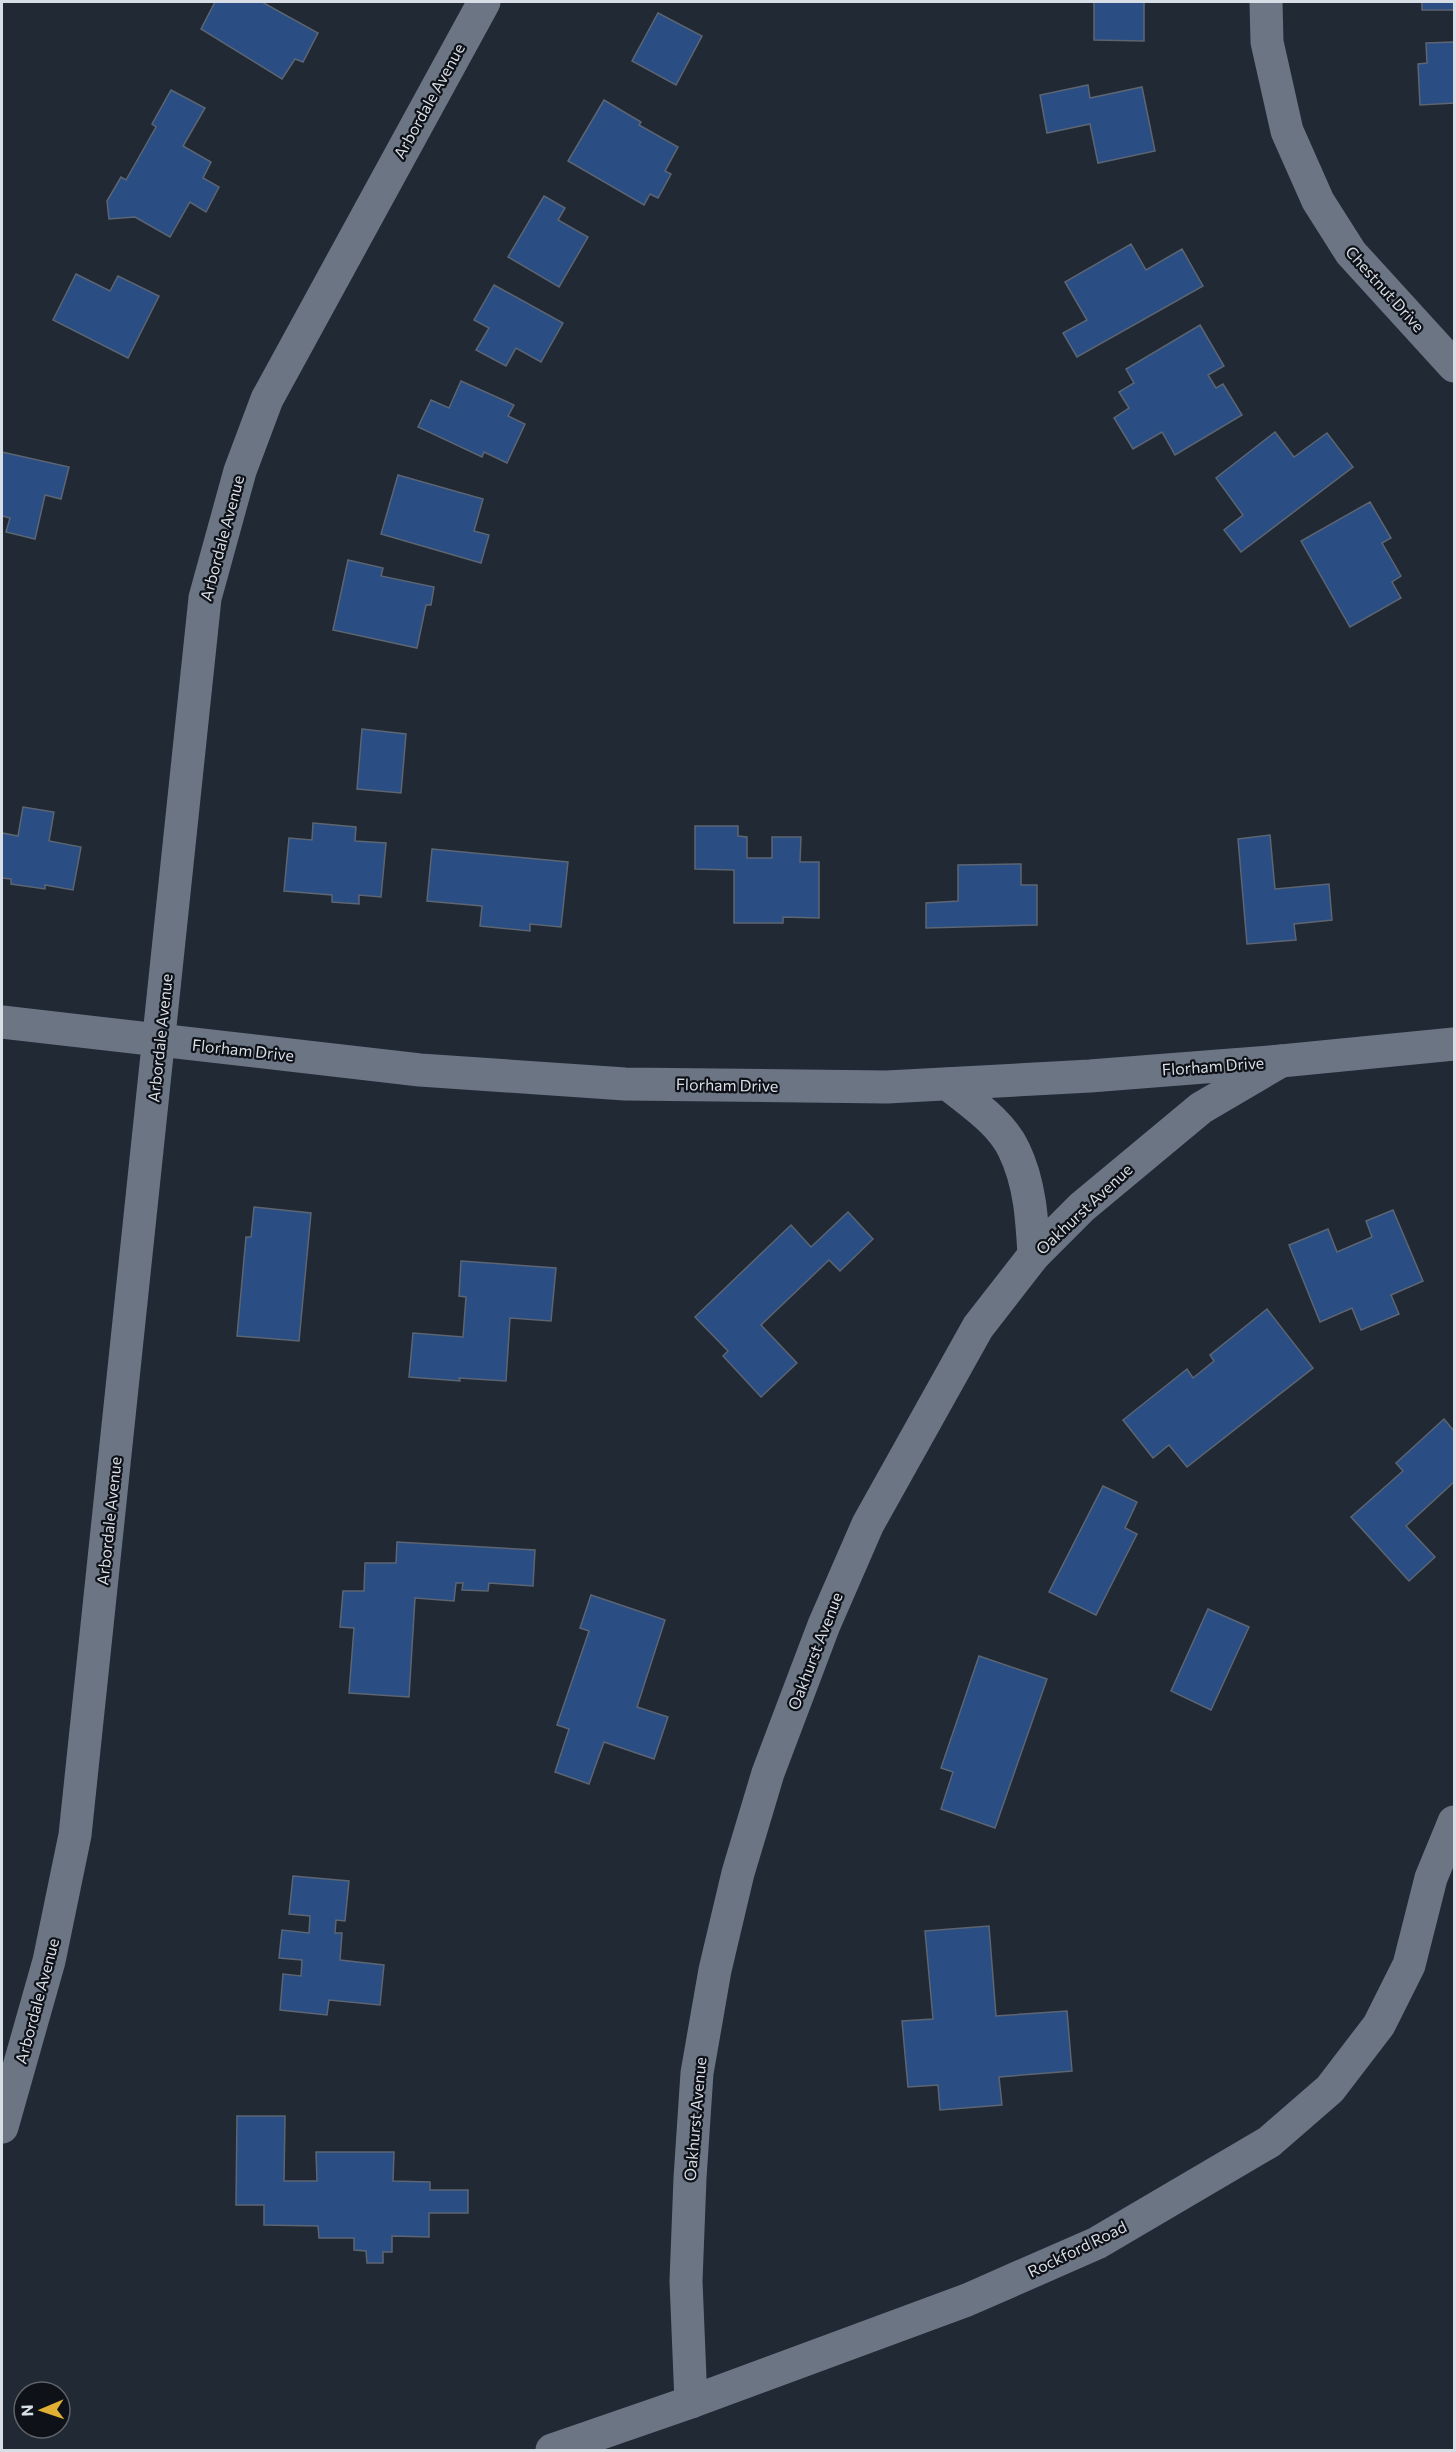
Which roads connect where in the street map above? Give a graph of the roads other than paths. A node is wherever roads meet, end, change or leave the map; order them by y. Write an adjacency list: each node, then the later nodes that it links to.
1 (483, 2): 5 (street, Arbordale Avenue)
2 (1266, 2): 3 (street, Chestnut Drive)
3 (1454, 365)
4 (2, 1022): 5 (street, Florham Drive)
5 (160, 1041): 8 (street, Florham Drive); 11 (street, Arbordale Avenue)
6 (1455, 1044): 7 (street, Florham Drive)
7 (1281, 1061): 8 (street, Florham Drive); 9 (street, Oakhurst Avenue)
8 (948, 1084): 9 (street)
9 (1034, 1255): 12 (street, Oakhurst Avenue)
10 (1455, 1822): 12 (street, Rockford Road)
11 (2, 2127)
12 (691, 2402): 13 (street, Rockford Road)
13 (552, 2451)

